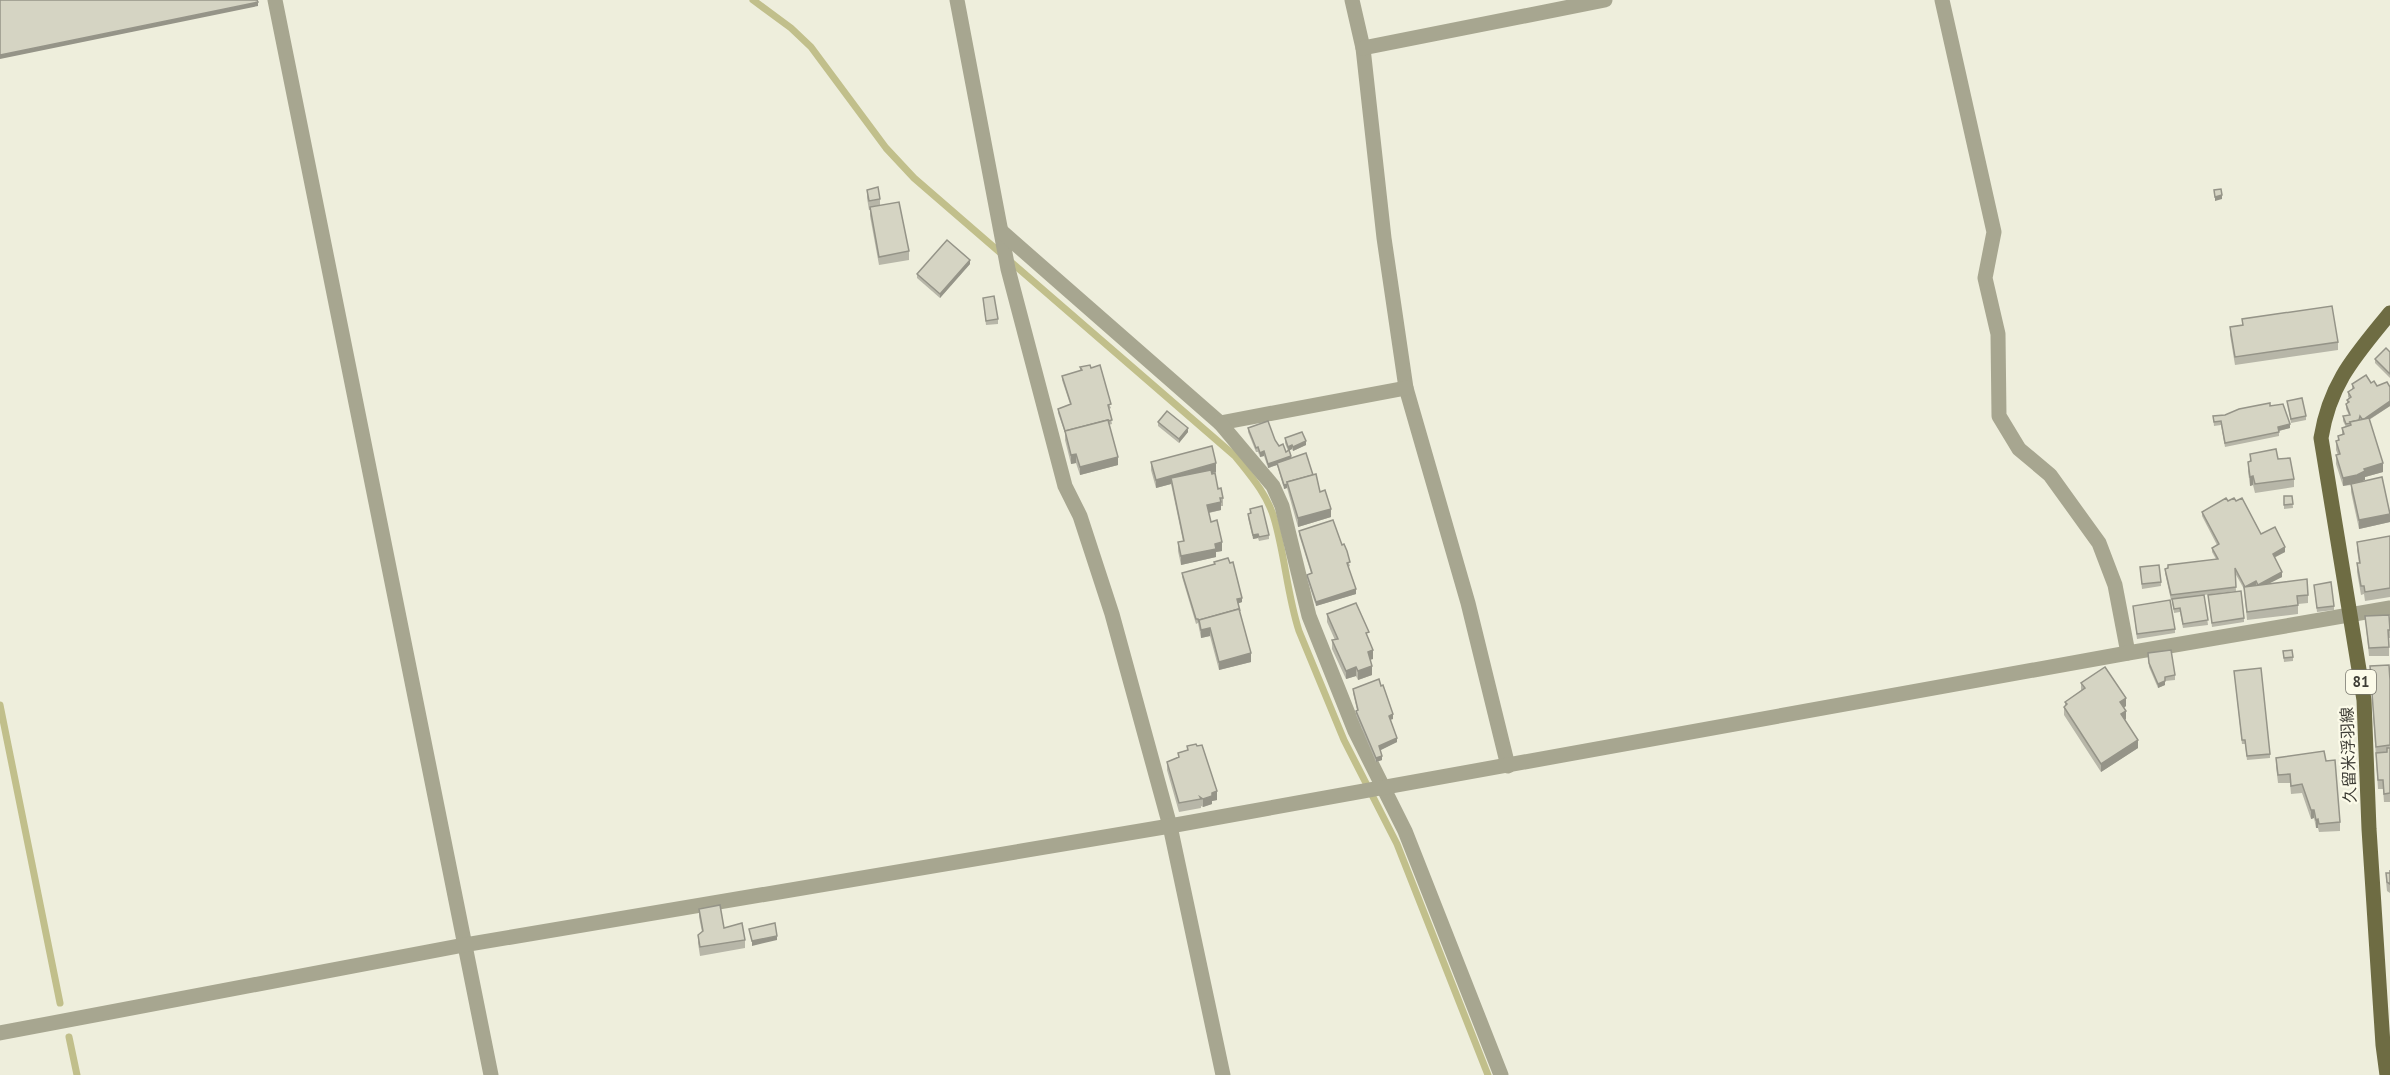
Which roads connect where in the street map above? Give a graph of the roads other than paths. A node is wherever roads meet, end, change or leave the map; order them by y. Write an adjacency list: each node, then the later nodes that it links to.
1 (275, 0): 17 (street)
2 (957, 0): 7 (street)
3 (1352, 0): 6 (street)
4 (1605, 0): 6 (street)
5 (1942, 0): 13 (street)
6 (1363, 48): 9 (street)
7 (1003, 238): 10 (street); 16 (street)
8 (2390, 313): 12 (main road, 久留米浮羽線 / 81)
9 (1406, 388): 10 (street); 14 (street)
10 (1220, 423): 15 (street)
11 (2390, 608): 12 (street)
12 (2350, 617): 13 (street); 22 (main road, 久留米浮羽線 / 81)
13 (2128, 653): 14 (street)
14 (1508, 765): 15 (street)
15 (1373, 789): 16 (street); 21 (street)
16 (1170, 826): 17 (street); 20 (street)
17 (464, 945): 18 (street); 19 (street)
18 (0, 1033)
19 (491, 1075)
20 (1223, 1075)
21 (1501, 1075)
22 (2387, 1075)

